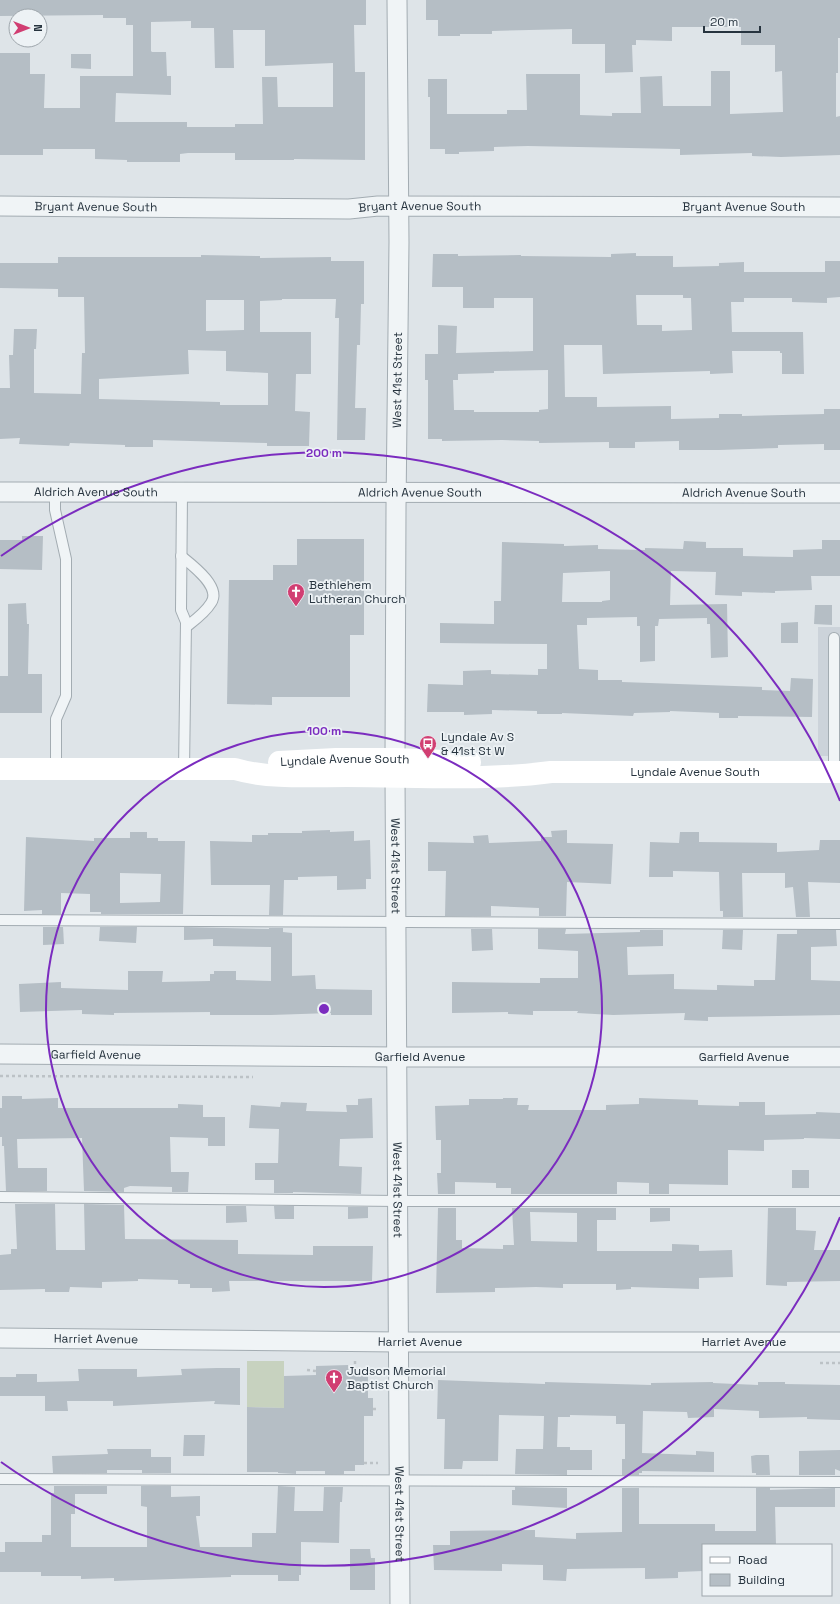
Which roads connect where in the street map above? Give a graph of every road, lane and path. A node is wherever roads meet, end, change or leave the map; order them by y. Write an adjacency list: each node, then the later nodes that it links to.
1 (397, 0): 3 (street, West 41st Street)
2 (0, 206): 3 (street, Bryant Avenue South)
3 (399, 206): 4 (street, Bryant Avenue South); 8 (street, West 41st Street)
4 (840, 207)
5 (0, 492): 6 (street, Aldrich Avenue South)
6 (55, 492): 7 (street, Aldrich Avenue South); 15 (lane)
7 (182, 493): 8 (street, Aldrich Avenue South); 10 (lane)
8 (396, 493): 9 (street, Aldrich Avenue South); 13 (street, West 41st Street)
9 (840, 493)
10 (181, 556): 11 (lane); 11 (lane)
11 (186, 627): 16 (lane)
12 (834, 638): 17 (lane)
13 (395, 768): 16 (main road, Lyndale Avenue South); 17 (main road, Lyndale Avenue South); 19 (street, West 41st Street)
14 (0, 769): 15 (main road, Lyndale Avenue South)
15 (56, 769): 16 (main road, Lyndale Avenue South)
16 (184, 770)
17 (837, 772)
18 (0, 920): 19 (lane)
19 (396, 922): 20 (lane); 22 (street, West 41st Street)
20 (840, 924)
21 (0, 1054): 22 (street, Garfield Avenue)
22 (397, 1057): 23 (street, Garfield Avenue); 27 (street, West 41st Street)
23 (840, 1057)
24 (0, 1076): 25 (path)
25 (256, 1076)
26 (0, 1197): 27 (lane)
27 (398, 1201): 28 (lane); 30 (street, West 41st Street)
28 (840, 1201)
29 (0, 1338): 30 (street, Harriet Avenue)
30 (398, 1342): 31 (street, Harriet Avenue); 41 (street, West 41st Street)
31 (840, 1342)
32 (355, 1361): 33 (path)
33 (355, 1368)
34 (307, 1370): 35 (path)
35 (316, 1371)
36 (373, 1409): 37 (path)
37 (377, 1409)
38 (364, 1463): 39 (path)
39 (378, 1463)
40 (0, 1479): 41 (lane)
41 (399, 1481): 42 (lane); 43 (street, West 41st Street)
42 (840, 1482)
43 (400, 1604)

